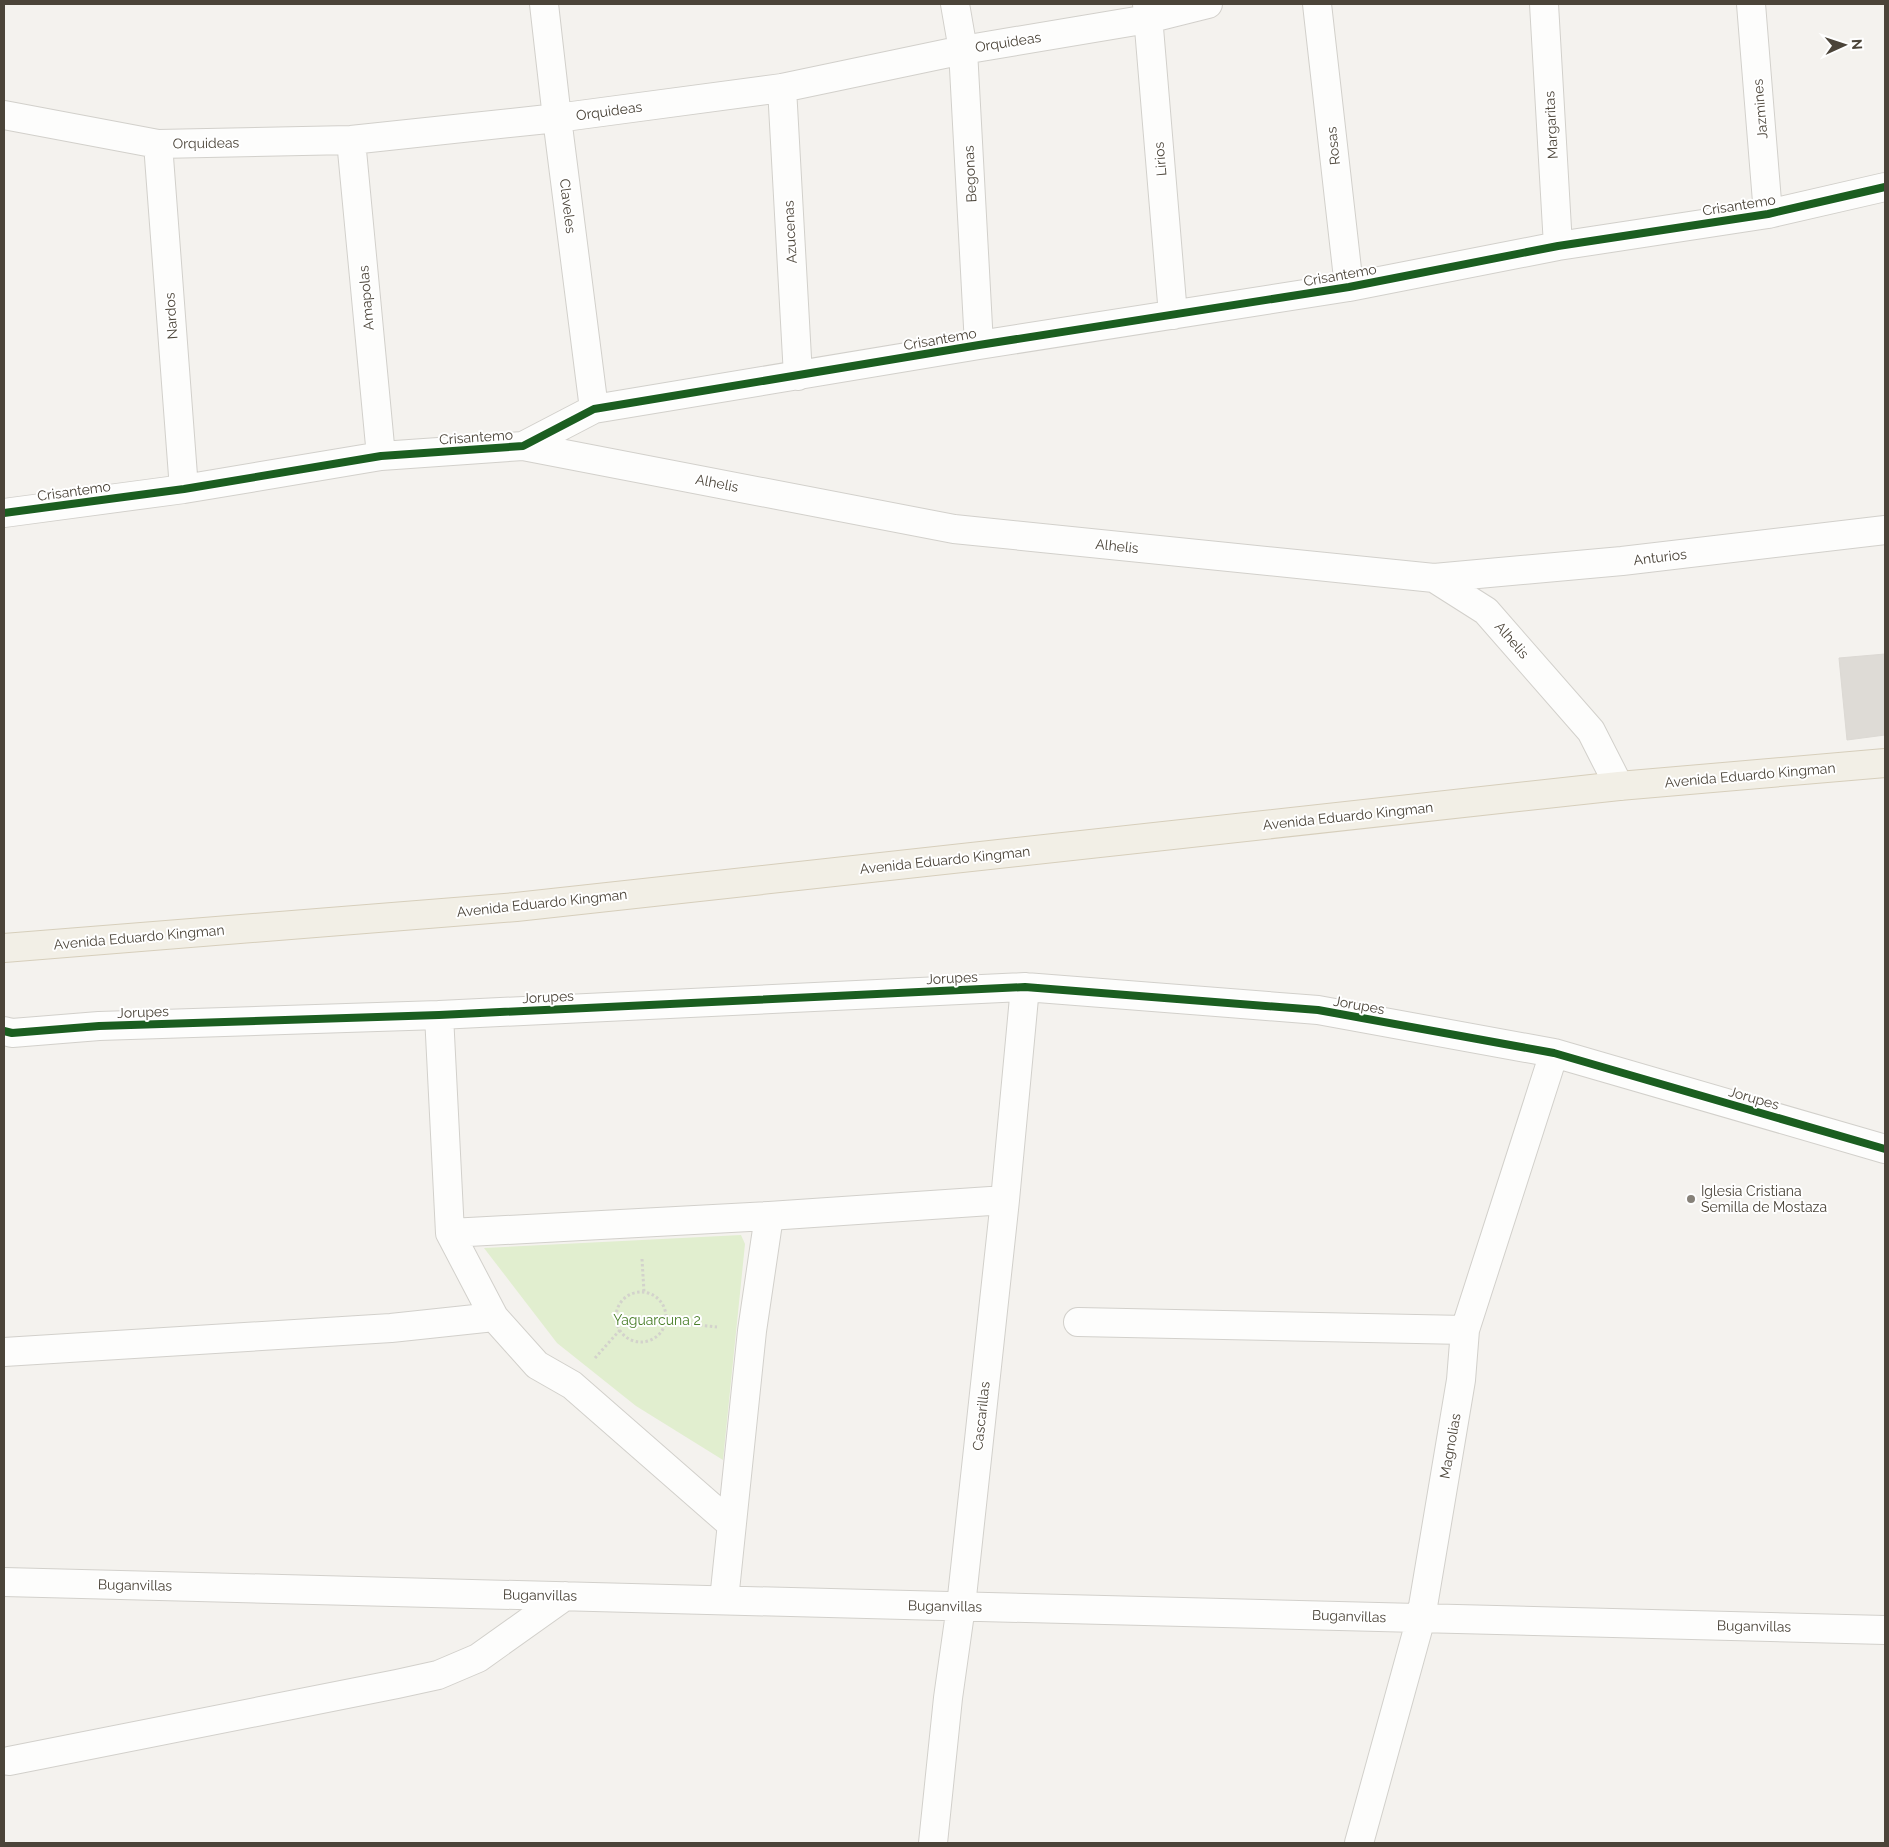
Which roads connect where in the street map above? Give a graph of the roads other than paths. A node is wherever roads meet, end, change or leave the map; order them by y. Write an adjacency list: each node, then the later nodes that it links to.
1 (544, 4): 11 (street, Claveles)
2 (955, 4): 8 (street, Begonas)
3 (1208, 4): 7 (street, Orquideas)
4 (1318, 4): 17 (street, Rosas)
5 (1544, 4): 16 (street, Margaritas)
6 (1751, 4): 15 (street, Jazmines)
7 (1148, 11): 8 (street, Orquideas); 18 (street, Lirios)
8 (963, 50): 9 (street, Orquideas); 19 (street, Begonas)
9 (782, 88): 11 (street, Orquideas); 20 (street, Azucenas)
10 (4, 115): 13 (street, Orquideas)
11 (557, 118): 12 (street, Orquideas); 21 (street, Claveles)
12 (351, 140): 13 (street, Orquideas); 23 (street, Amapolas)
13 (158, 144): 24 (street, Nardos)
14 (1885, 187): 15 (street, Crisantemo)
15 (1768, 214): 16 (street, Crisantemo)
16 (1558, 246): 17 (street, Crisantemo)
17 (1349, 287): 18 (street, Crisantemo)
18 (1173, 315): 19 (street, Crisantemo)
19 (979, 344): 20 (street, Crisantemo)
20 (798, 376): 21 (street, Crisantemo)
21 (594, 409): 22 (street, Crisantemo)
22 (523, 446): 23 (street, Crisantemo); 27 (street, Alhelis)
23 (381, 456): 24 (street, Crisantemo)
24 (184, 489): 25 (street, Crisantemo)
25 (4, 513)
26 (1885, 530): 27 (street, Anturios)
27 (1434, 578): 29 (street, Alhelis)
28 (1885, 763): 29 (main road, Avenida Eduardo Kingman)
29 (1619, 786): 30 (main road, Avenida Eduardo Kingman)
30 (4, 948)
31 (1025, 987): 32 (street, Jorupes); 34 (street, Jorupes); 36 (street, Cascarillas)
32 (439, 1015): 33 (street, Jorupes); 38 (street)
33 (4, 1031)
34 (1554, 1053): 35 (street, Jorupes); 41 (street, Magnolias)
35 (1885, 1149)
36 (1005, 1200): 37 (street); 47 (street, Cascarillas)
37 (769, 1216): 38 (street); 43 (street)
38 (450, 1233): 39 (street)
39 (494, 1317): 42 (street); 43 (street)
40 (1078, 1322): 41 (street)
41 (1466, 1330): 48 (street, Magnolias)
42 (4, 1352)
43 (731, 1524): 46 (street)
44 (4, 1582): 45 (street, Buganvillas)
45 (565, 1596): 46 (street, Buganvillas); 50 (street)
46 (724, 1600): 47 (street, Buganvillas)
47 (961, 1606): 48 (street, Buganvillas); 51 (street, Cascarillas)
48 (1421, 1618): 49 (street, Buganvillas); 52 (street, Magnolias)
49 (1885, 1630)
50 (9, 1761)
51 (933, 1843)
52 (1359, 1843)

